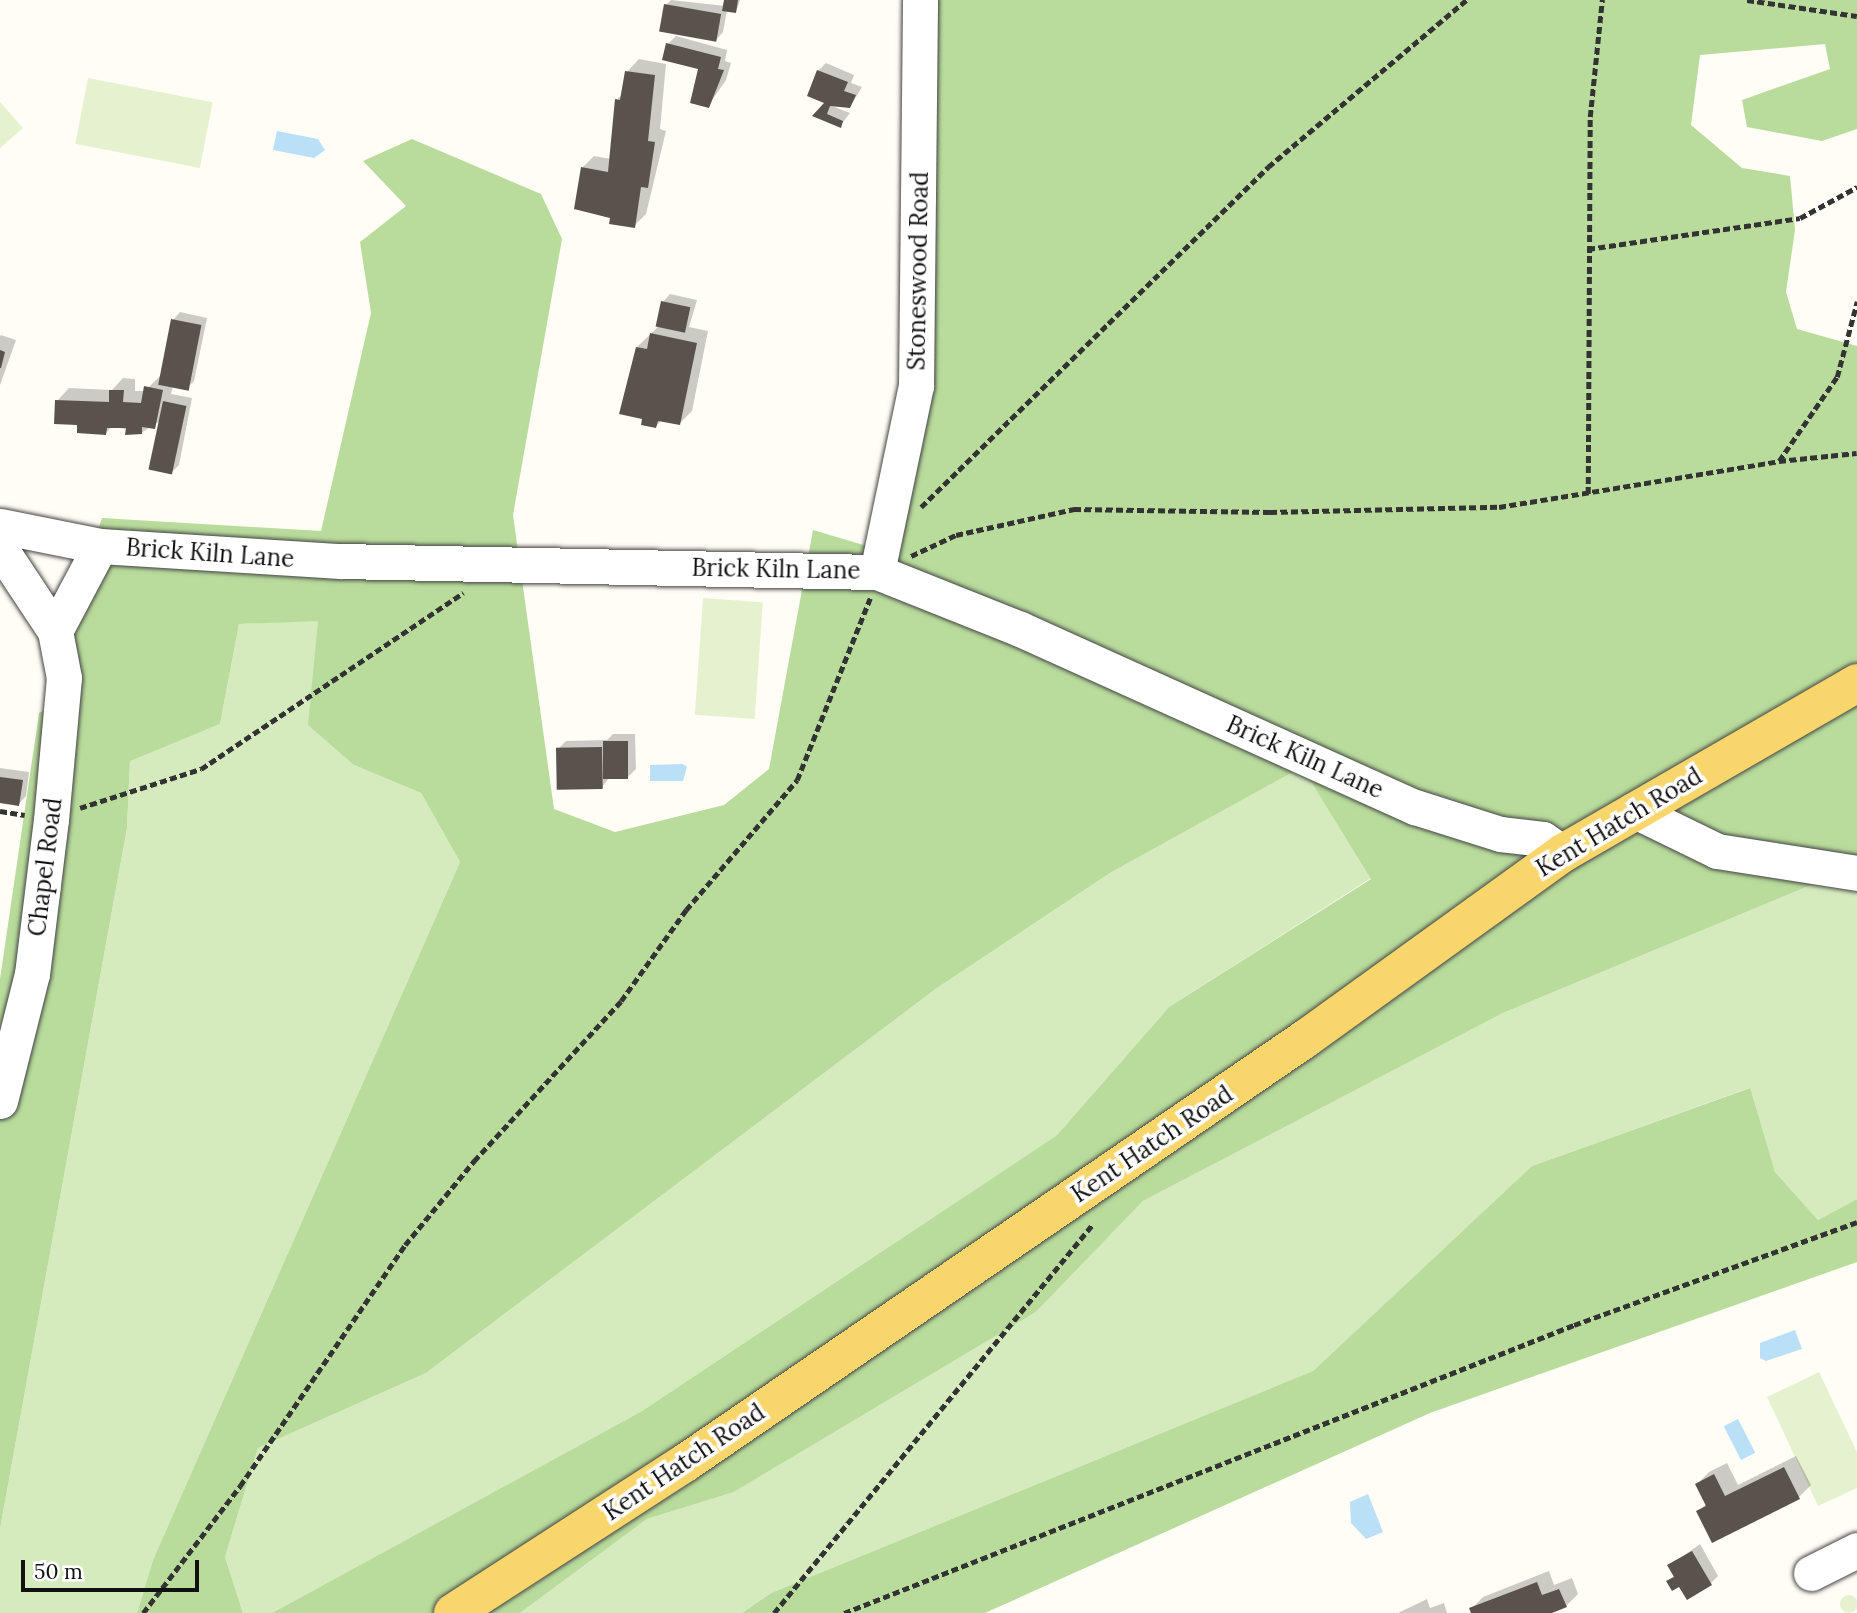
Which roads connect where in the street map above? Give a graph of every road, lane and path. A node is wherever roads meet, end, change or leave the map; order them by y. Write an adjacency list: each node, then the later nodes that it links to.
1 (920, 0): 15 (street, Stoneswood Road)
2 (1466, 0): 15 (path)
3 (1602, 0): 7 (path)
4 (1747, 0): 5 (path)
5 (1857, 16)
6 (1857, 187): 7 (path)
7 (1588, 249): 11 (path)
8 (1857, 302): 10 (path)
9 (1857, 453): 10 (path)
10 (1779, 461): 11 (path)
11 (1588, 494): 15 (path)
12 (0, 526): 13 (street, Brick Kiln Lane)
13 (100, 546): 15 (street, Brick Kiln Lane); 17 (street)
14 (0, 548): 17 (street)
15 (882, 556): 21 (street, Brick Kiln Lane); 28 (path)
16 (471, 588): 20 (path)
17 (55, 631): 20 (street, Chapel Road)
18 (1857, 683): 19 (main road, Kent Hatch Road)
19 (1633, 810): 21 (main road, Kent Hatch Road); 22 (street)
20 (51, 820): 23 (street, Chapel Road)
21 (1563, 853): 29 (main road, Kent Hatch Road)
22 (1857, 873)
23 (0, 1101)
24 (1096, 1220): 30 (path)
25 (1857, 1222): 31 (path)
26 (1857, 1550): 27 (street)
27 (1811, 1573)
28 (143, 1613)
29 (453, 1613)
30 (774, 1613)
31 (844, 1613)

